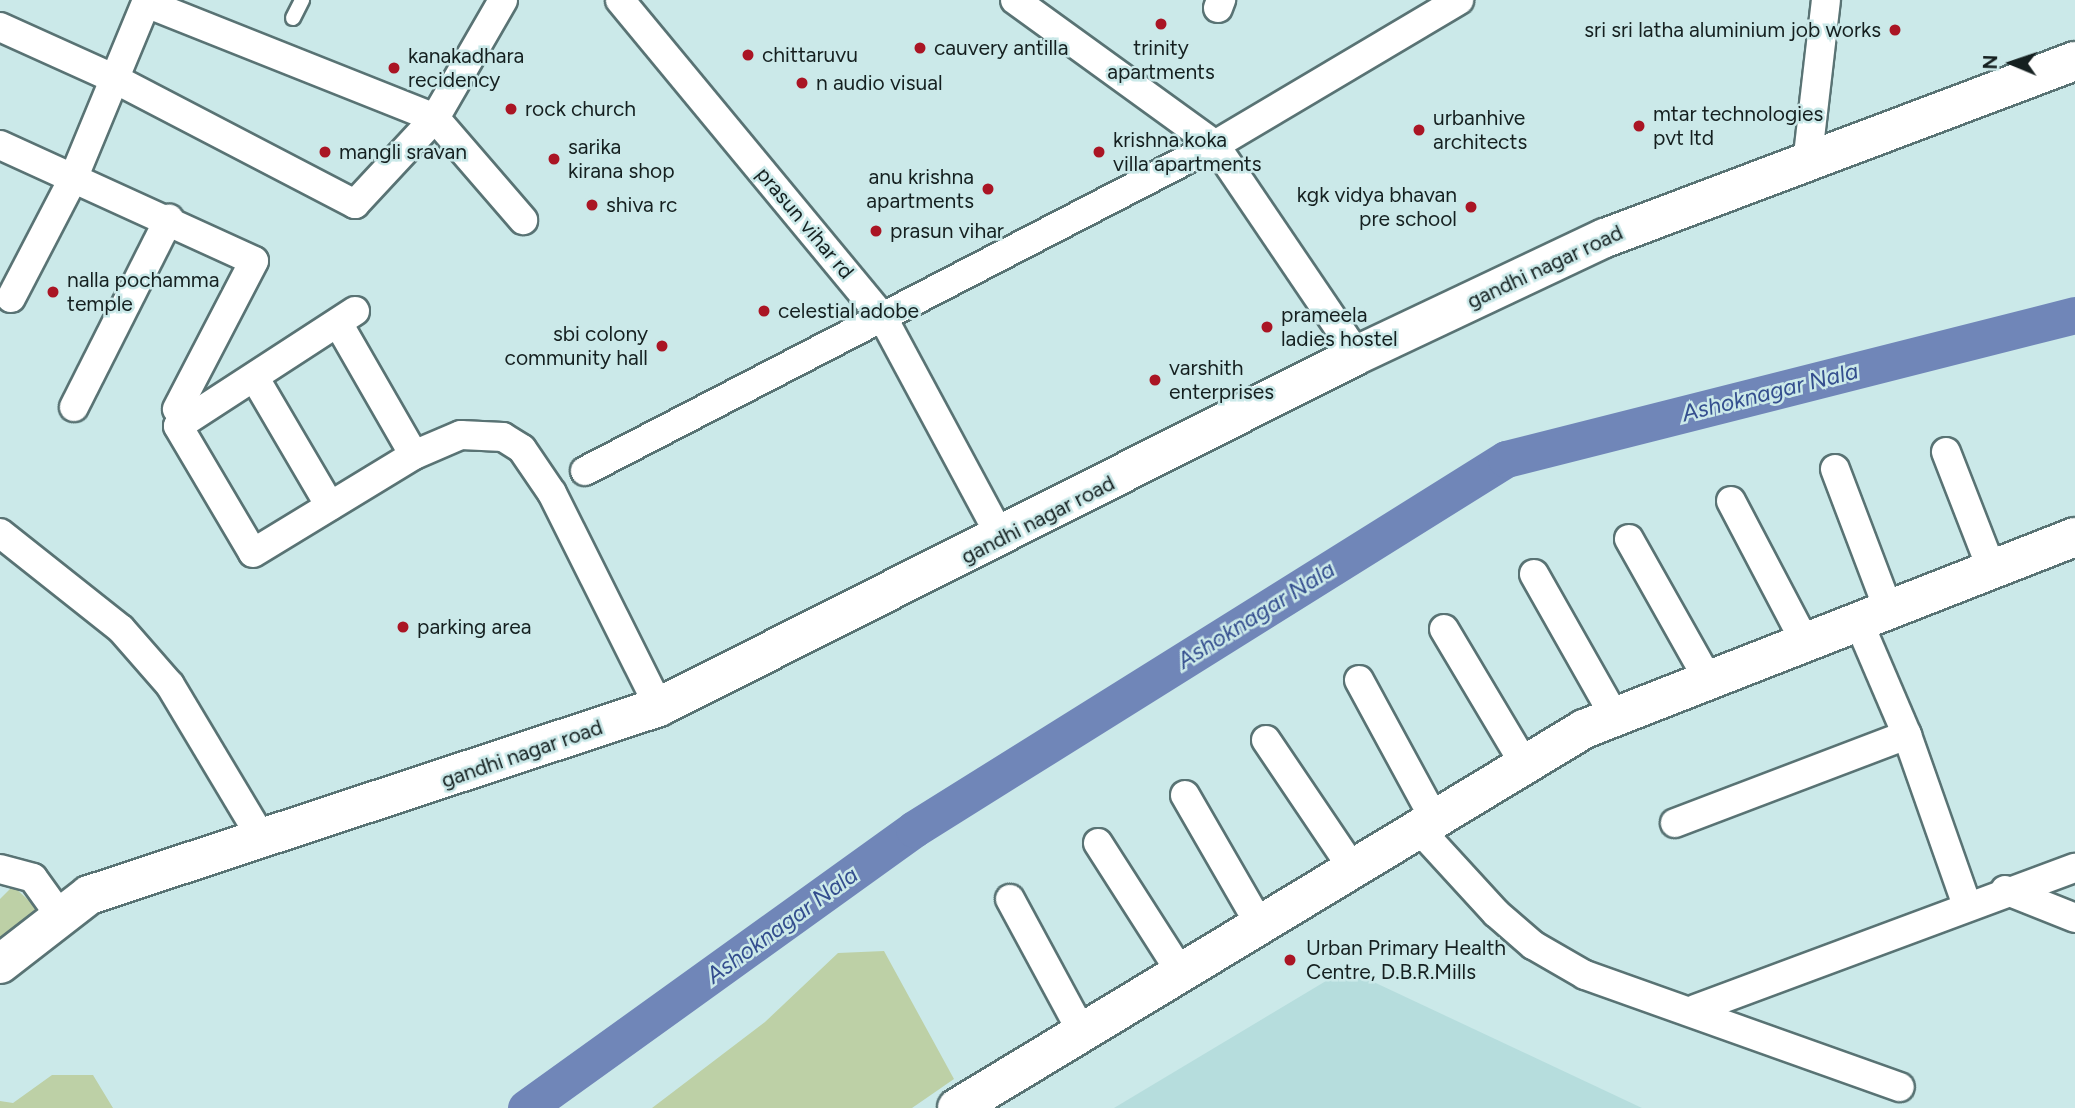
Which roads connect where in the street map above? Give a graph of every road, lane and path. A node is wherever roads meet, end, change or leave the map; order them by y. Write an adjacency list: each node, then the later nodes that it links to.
1 (302, 0): 8 (lane)
2 (503, 0): 12 (street)
3 (620, 0): 20 (street, prasun vihar rd)
4 (1015, 0): 14 (street)
5 (1459, 0): 14 (street)
6 (1826, 0): 15 (street)
7 (146, 1): 11 (street); 12 (street)
8 (293, 18)
9 (0, 27): 11 (street)
10 (2075, 61): 15 (main road, gandhi nagar road)
11 (113, 78): 12 (street); 16 (street)
12 (435, 118): 18 (street)
13 (0, 145): 16 (street)
14 (1215, 145): 20 (street); 21 (street)
15 (1807, 164): 21 (main road, gandhi nagar road)
16 (73, 179): 17 (street); 19 (street)
17 (169, 219): 23 (street); 24 (street)
18 (523, 220)
19 (11, 298)
20 (883, 318): 28 (street); 33 (street, prasun vihar rd)
21 (1357, 355): 33 (main road, gandhi nagar road)
22 (256, 380): 26 (street); 30 (street); 30 (street)
23 (74, 407)
24 (177, 409)
25 (1946, 452): 35 (street)
26 (414, 456): 30 (street); 42 (street)
27 (1835, 470): 37 (street)
28 (586, 471)
29 (1731, 501): 39 (street)
30 (330, 506)
31 (0, 533): 50 (street)
32 (2075, 537): 35 (main road)
33 (1002, 539): 42 (main road, gandhi nagar road)
34 (1629, 539): 41 (street)
35 (1992, 570): 37 (main road)
36 (1534, 574): 43 (street)
37 (1874, 617): 39 (main road); 44 (street)
38 (1444, 629): 46 (street)
39 (1806, 644): 41 (main road)
40 (1359, 680): 49 (street)
41 (1709, 681): 43 (main road)
42 (659, 707): 50 (main road, gandhi nagar road)
43 (1615, 717): 46 (main road)
44 (1907, 734): 48 (street); 57 (street)
45 (1266, 740): 54 (street)
46 (1525, 765): 49 (main road)
47 (1185, 795): 60 (street)
48 (1675, 823)
49 (1427, 825): 54 (main road); 63 (street)
50 (264, 842): 58 (main road, gandhi nagar road)
51 (1098, 843): 62 (street)
52 (2075, 868): 55 (street)
53 (0, 869): 58 (street)
54 (1353, 869): 60 (main road)
55 (2004, 890): 57 (street); 59 (street)
56 (1010, 899): 64 (street)
57 (1967, 905): 63 (street)
58 (61, 917): 61 (main road, gandhi nagar road)
59 (2075, 918)
60 (1261, 925): 62 (main road)
61 (0, 963)
62 (1181, 973): 64 (main road)
63 (1695, 1009): 65 (street)
64 (1082, 1032): 66 (main road)
65 (1900, 1087)
66 (957, 1108)

